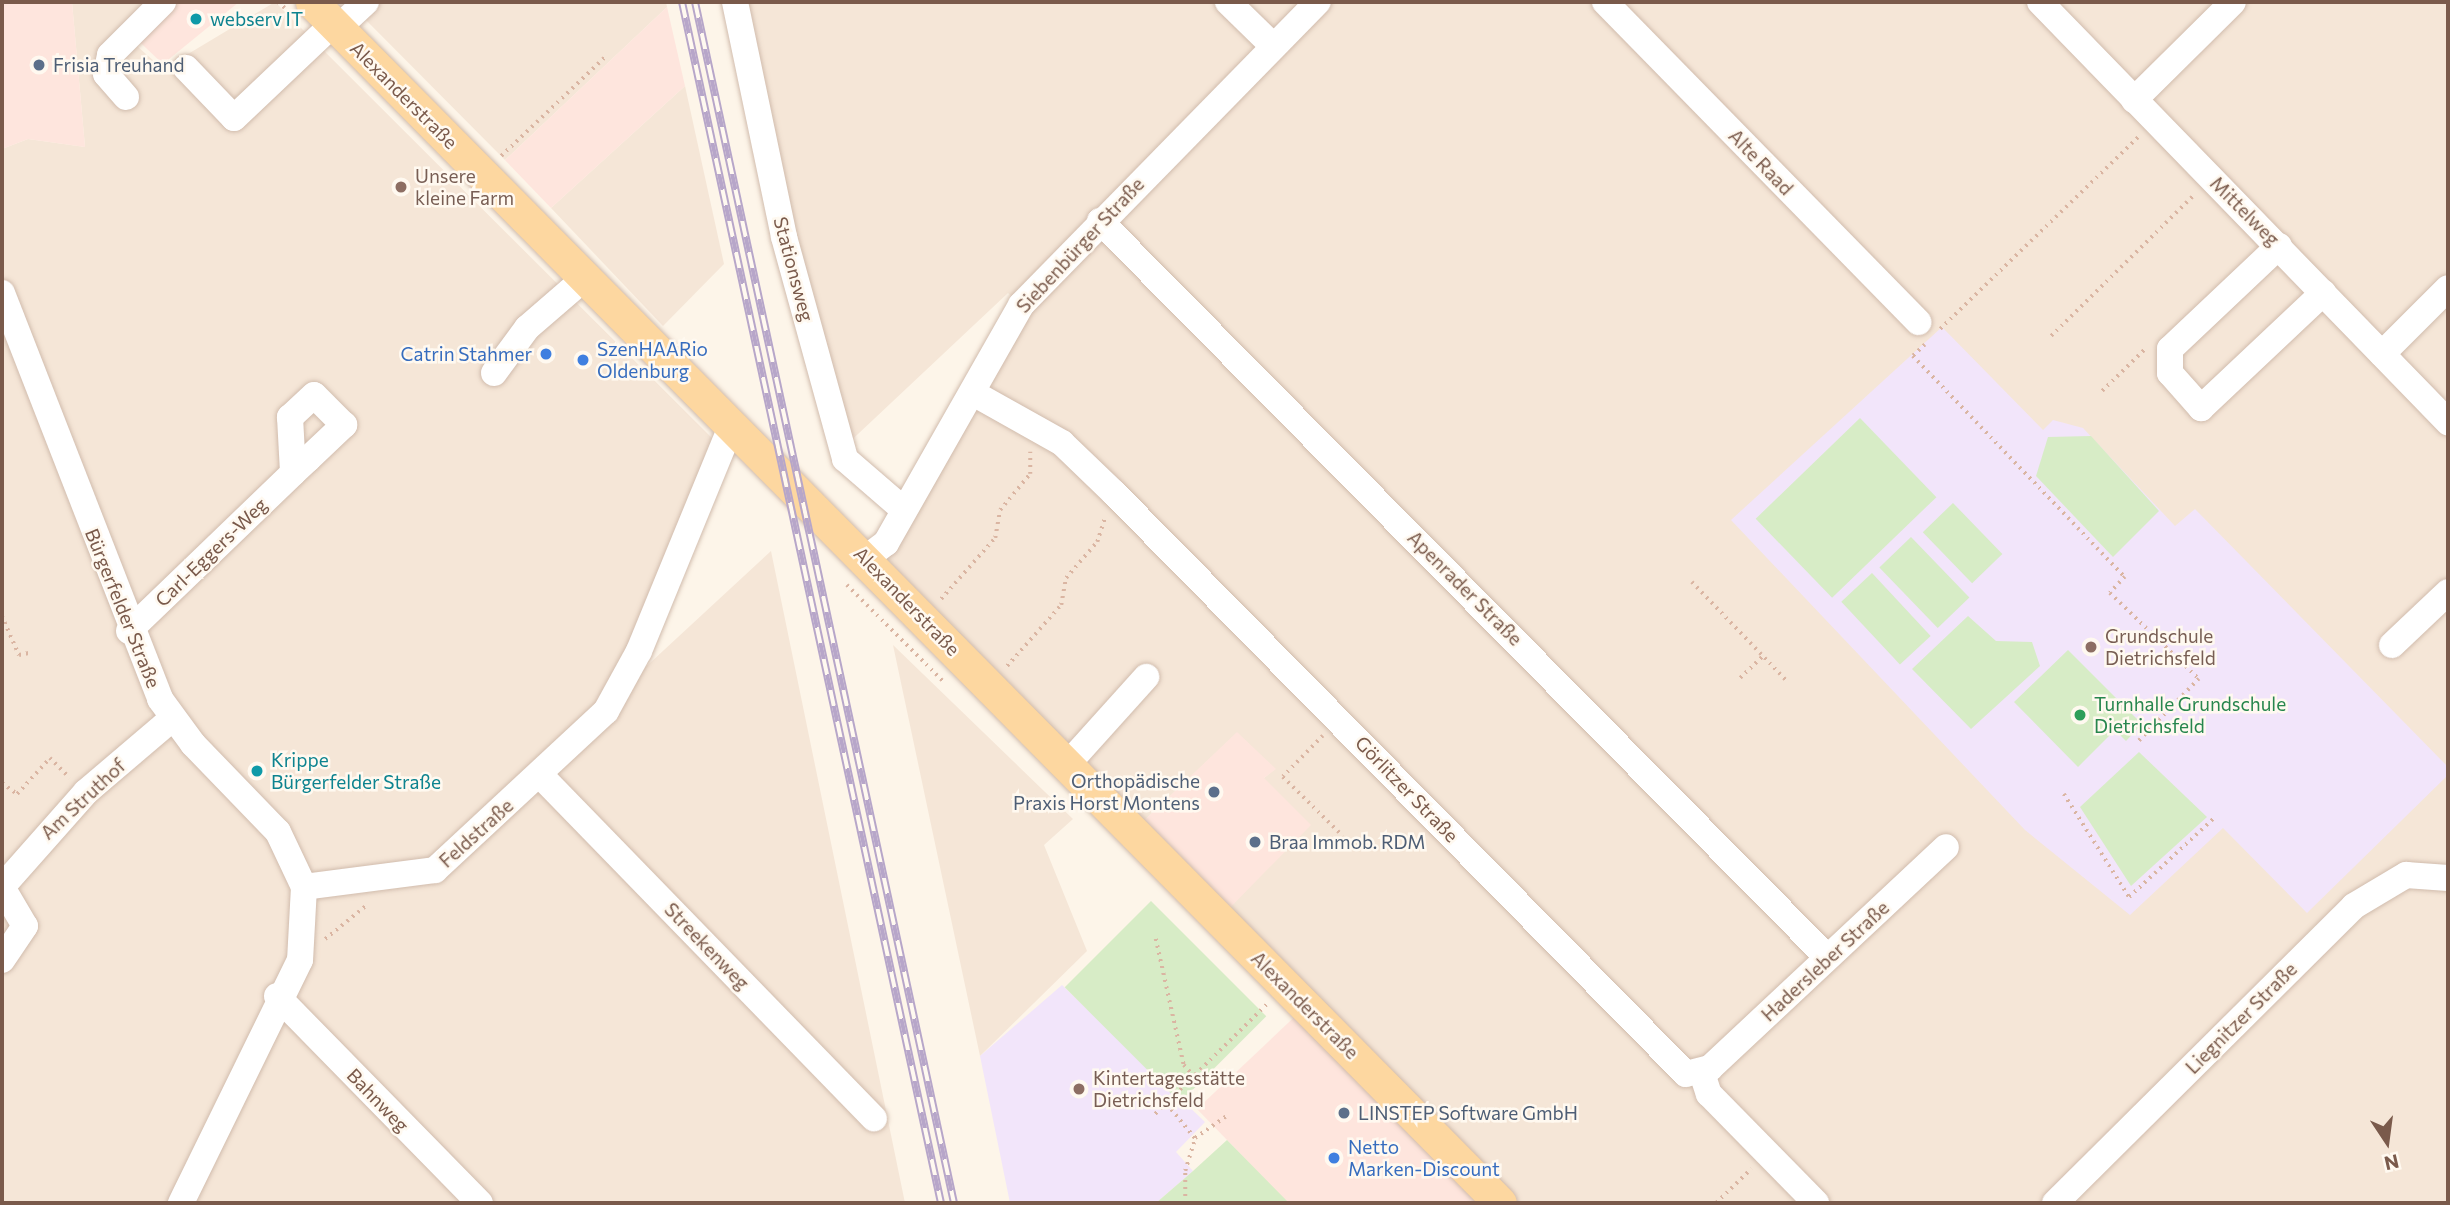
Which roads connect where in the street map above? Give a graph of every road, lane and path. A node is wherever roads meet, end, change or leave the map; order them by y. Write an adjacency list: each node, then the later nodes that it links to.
1 (163, 2): 13 (street)
2 (366, 2): 9 (street)
3 (735, 2): 33 (street, Stationsweg)
4 (1228, 2): 10 (street)
5 (1318, 2): 10 (street, Siebenbürger Straße)
6 (1605, 2): 24 (street, Alte Raad)
7 (2040, 2): 14 (street, Mittelweg)
8 (2233, 2): 14 (street)
9 (328, 18): 12 (street); 16 (main road, Alexanderstraße)
10 (1272, 45): 18 (street, Siebenbürger Straße)
11 (606, 56): 16 (path)
12 (186, 68)
13 (127, 97)
14 (2134, 100): 15 (street, Mittelweg)
15 (2158, 119): 17 (street, Mittelweg); 50 (path)
16 (482, 173): 20 (main road, Alexanderstraße)
17 (2211, 177): 19 (street, Mittelweg); 25 (path)
18 (1100, 221): 28 (street, Siebenbürger Straße); 64 (street, Apenrader Straße)
19 (2279, 246): 23 (street, Mittelweg); 23 (street)
20 (585, 278): 27 (street); 30 (main road, Alexanderstraße)
21 (2448, 288): 26 (street)
22 (2, 293): 40 (street, Bürgerfelder Straße)
23 (2323, 293): 26 (street, Mittelweg)
24 (1918, 323)
25 (2051, 336)
26 (2382, 354): 29 (street, Mittelweg)
27 (494, 373)
28 (973, 393): 33 (street, Siebenbürger Straße); 49 (street, Görlitzer Straße)
29 (2448, 422)
30 (731, 427): 35 (main road, Alexanderstraße); 52 (street, Feldstraße)
31 (293, 473): 40 (street, Carl-Eggers-Weg)
32 (1030, 474): 38 (path)
33 (903, 509): 35 (street, Siebenbürger Straße)
34 (1097, 542): 44 (path)
35 (866, 558): 51 (main road, Alexanderstraße)
36 (1692, 582): 43 (path)
37 (2448, 592): 41 (street)
38 (941, 599)
39 (2, 613): 42 (path)
40 (129, 631): 48 (street, Bürgerfelder Straße)
41 (2392, 645)
42 (29, 653)
43 (1763, 656): 46 (path); 47 (path)
44 (1007, 666)
45 (1146, 677): 51 (street)
46 (1740, 678)
47 (1787, 681)
48 (173, 718): 54 (street, Am Struthof); 62 (street, Bürgerfelder Straße)
49 (1339, 720): 57 (path); 69 (street, Görlitzer Straße)
50 (2137, 743)
51 (1066, 766): 67 (main road, Alexanderstraße)
52 (540, 775): 59 (street, Feldstraße); 74 (street, Streekenweg)
53 (2, 783): 54 (path)
54 (86, 792): 61 (street, Am Struthof)
55 (2064, 794): 56 (path)
56 (2213, 819)
57 (1343, 836)
58 (1946, 847): 64 (street, Hadersleber Straße)
59 (402, 875): 62 (street, Feldstraße); 66 (path)
60 (2448, 878): 83 (street, Liegnitzer Straße)
61 (2, 887): 65 (street, Am Struthof)
62 (304, 887): 66 (street)
63 (1156, 939): 70 (path)
64 (1827, 957): 69 (street, Hadersleber Straße)
65 (2, 960)
66 (300, 960): 68 (street)
67 (1286, 986): 70 (path); 80 (main road, Alexanderstraße)
68 (277, 996): 77 (street); 78 (street, Bahnweg)
69 (1702, 1073): 76 (street)
70 (1194, 1076): 71 (path)
71 (1167, 1104): 72 (path); 75 (path)
72 (1155, 1114)
73 (1227, 1116): 75 (path)
74 (874, 1118)
75 (1195, 1139): 79 (path)
76 (1767, 1153): 81 (path); 82 (street)
77 (181, 1203)
78 (480, 1203)
79 (1185, 1203)
80 (1500, 1203)
81 (1716, 1203)
82 (1816, 1203)
83 (2055, 1203)

